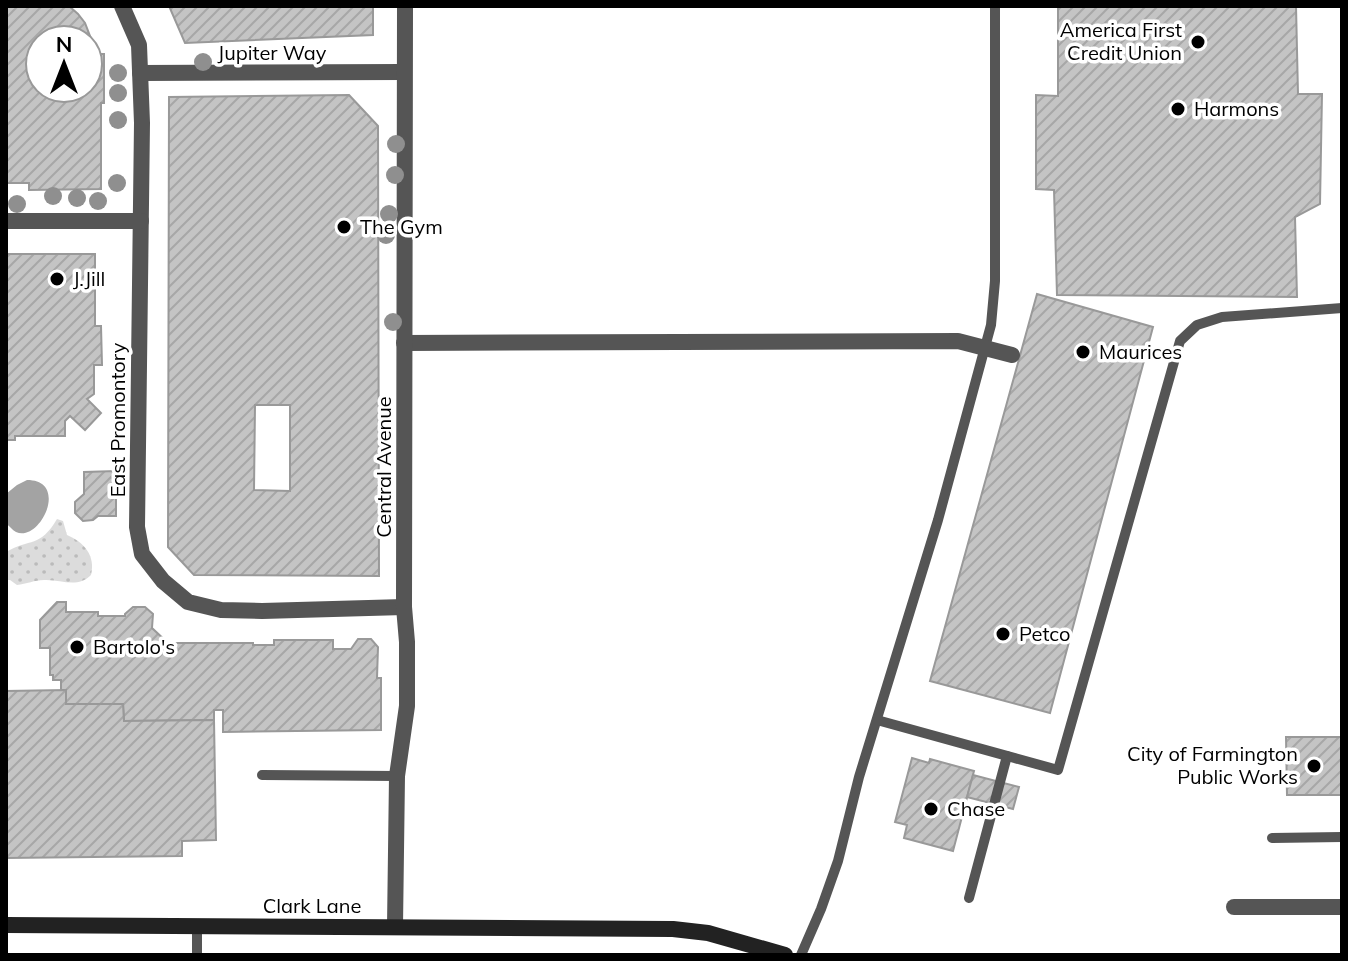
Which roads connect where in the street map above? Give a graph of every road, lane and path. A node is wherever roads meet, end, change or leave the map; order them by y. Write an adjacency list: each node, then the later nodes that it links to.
1 (122, 6): 5 (street, East Promontory)
2 (405, 6): 4 (street, Central Avenue)
3 (995, 6): 10 (lane)
4 (404, 72): 5 (street, Jupiter Way); 9 (street, Central Avenue)
5 (140, 73): 7 (street, East Promontory)
6 (6, 221): 7 (street)
7 (141, 221): 12 (street, East Promontory)
8 (1342, 308): 14 (lane)
9 (404, 343): 10 (street); 12 (street, Central Avenue)
10 (985, 348): 11 (street); 13 (lane)
11 (1012, 355)
12 (404, 607): 16 (street, Central Avenue)
13 (877, 720): 14 (lane); 27 (lane)
14 (1007, 756): 19 (lane)
15 (262, 775): 16 (lane)
16 (397, 776): 24 (street, Central Avenue)
17 (1342, 837): 18 (lane)
18 (1272, 838)
19 (969, 898)
20 (1234, 907): 21 (street)
21 (1342, 907)
22 (6, 925): 23 (main road, Clark Lane)
23 (197, 926): 24 (main road, Clark Lane); 25 (lane)
24 (395, 926): 26 (main road, Clark Lane)
25 (197, 955)
26 (785, 955)
27 (801, 955)

